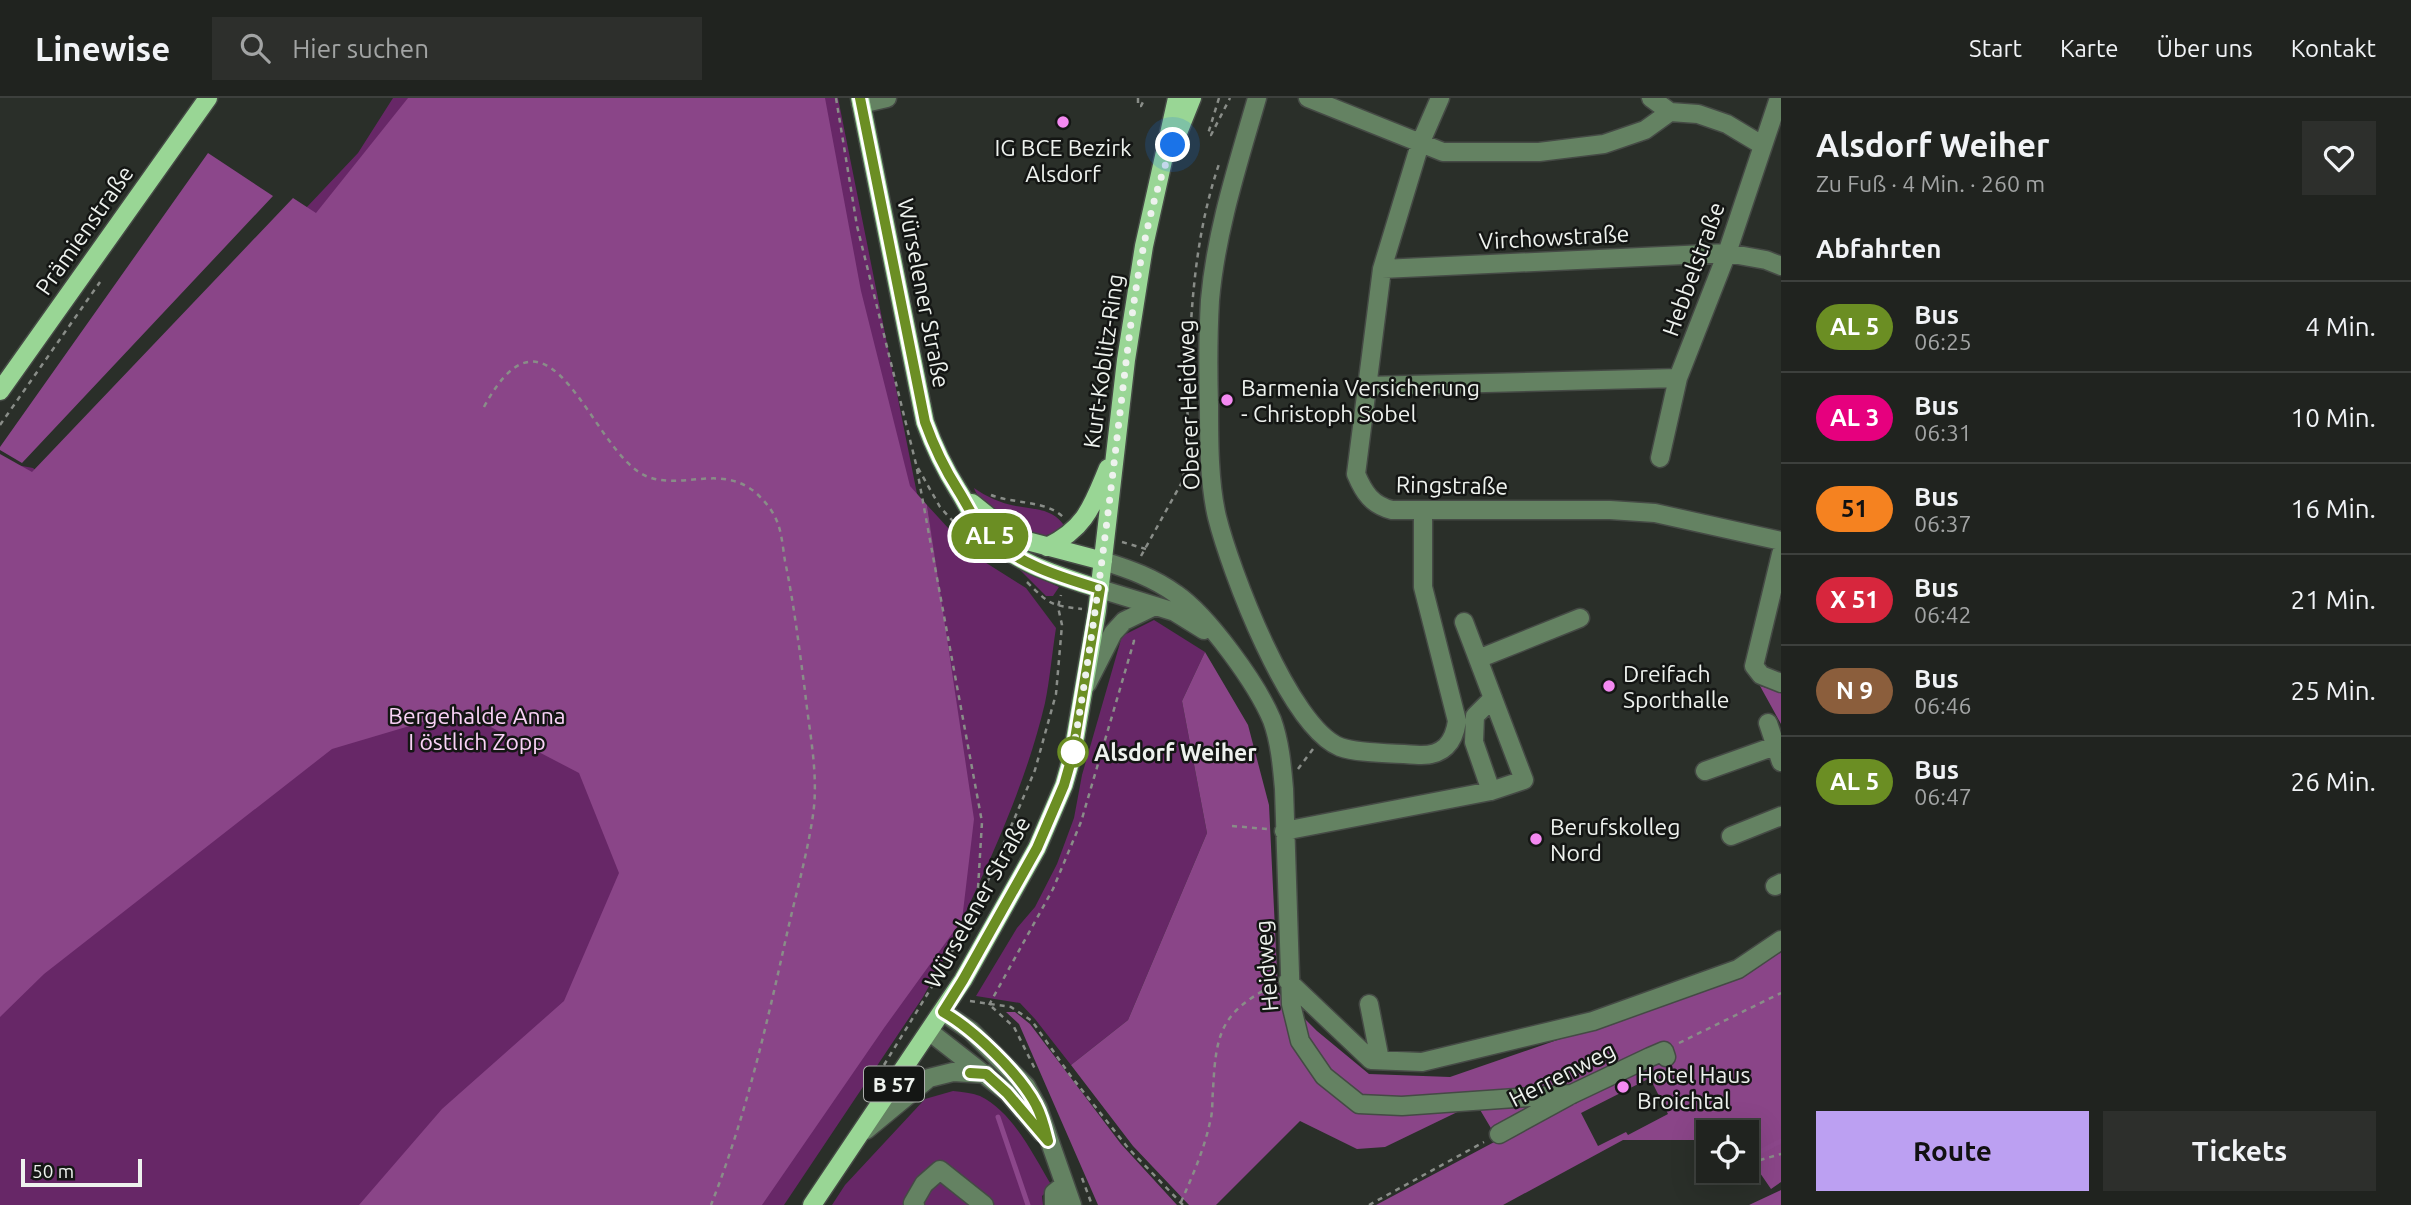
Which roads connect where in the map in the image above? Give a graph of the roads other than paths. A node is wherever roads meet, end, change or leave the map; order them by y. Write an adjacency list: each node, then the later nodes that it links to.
1 (208, 98): 20 (main road, Prämienstraße)
2 (887, 98): 10 (street)
3 (1177, 98): 14 (main road, Kurt-Koblitz-Ring / B 57)
4 (1192, 98): 14 (main road, Kurt-Koblitz-Ring / B 57)
5 (1257, 98): 24 (street, Oberer Heidweg)
6 (1308, 98): 12 (street)
7 (1440, 98): 12 (street, Ringstraße)
8 (1651, 98): 11 (street)
9 (1779, 98): 13 (street, Hebbelstraße)
10 (860, 101): 23 (main road, Würselener Straße)
11 (1671, 112): 12 (street); 13 (street)
12 (1420, 144): 17 (street, Ringstraße)
13 (1762, 145): 15 (street, Hebbelstraße)
14 (1163, 168): 21 (main road, Kurt-Koblitz-Ring / B 57)
15 (1727, 253): 16 (street, Virchowstraße); 17 (street, Virchowstraße); 18 (street, Hebbelstraße)
16 (1781, 266)
17 (1382, 269): 19 (street, Ringstraße)
18 (1678, 378): 19 (street); 22 (street, Hebbelstraße)
19 (1366, 386): 24 (street, Ringstraße)
20 (0, 391)
21 (1116, 449): 26 (main road); 28 (main road, Kurt-Koblitz-Ring / B 57)
22 (1660, 458)
23 (959, 492): 26 (main road, Würselener Straße); 29 (main road, Würselener Straße)
24 (1423, 510): 25 (street, Ringstraße)
25 (1781, 541)
26 (1047, 547): 28 (main road, Würselener Straße)
27 (1781, 554): 35 (street)
28 (1103, 561): 29 (main road, Würselener Straße / B 57); 33 (street, Heidweg)
29 (1100, 589): 30 (street, Heidweg); 36 (main road, Würselener Straße / B 57)
30 (1155, 606): 33 (street, Heidweg); 36 (street)
31 (1580, 618): 34 (street)
32 (1464, 622): 34 (street)
33 (1224, 644): 43 (street, Heidweg)
34 (1478, 659): 37 (street)
35 (1781, 683)
36 (1085, 687): 48 (main road, Würselener Straße / B 57)
37 (1493, 698): 41 (street); 41 (street)
38 (1768, 723): 39 (street)
39 (1778, 754): 40 (street)
40 (1705, 771)
41 (1491, 791): 43 (street)
42 (1781, 816): 44 (street)
43 (1284, 831): 46 (street, Heidweg)
44 (1731, 836)
45 (1781, 940): 51 (street)
46 (1289, 981): 51 (street); 54 (street, Heidweg)
47 (1369, 1004): 51 (street)
48 (943, 1012): 49 (main road, Würselener Straße / B 57); 56 (street)
49 (930, 1032): 52 (street); 55 (main road, Würselener Straße / B 57)
50 (1665, 1054): 53 (street, Herrenweg)
51 (1380, 1060)
52 (986, 1074): 55 (street); 56 (street)
53 (1572, 1094): 54 (street, Heidweg); 54 (street, Herrenweg)
54 (1510, 1097)
55 (859, 1136): 58 (main road, Würselener Straße / B 57)
56 (1048, 1141): 57 (street)
57 (1064, 1185): 61 (street); 62 (street)
58 (812, 1205)
59 (915, 1205): 60 (street)
60 (984, 1205)
61 (1054, 1205)
62 (1072, 1205)

